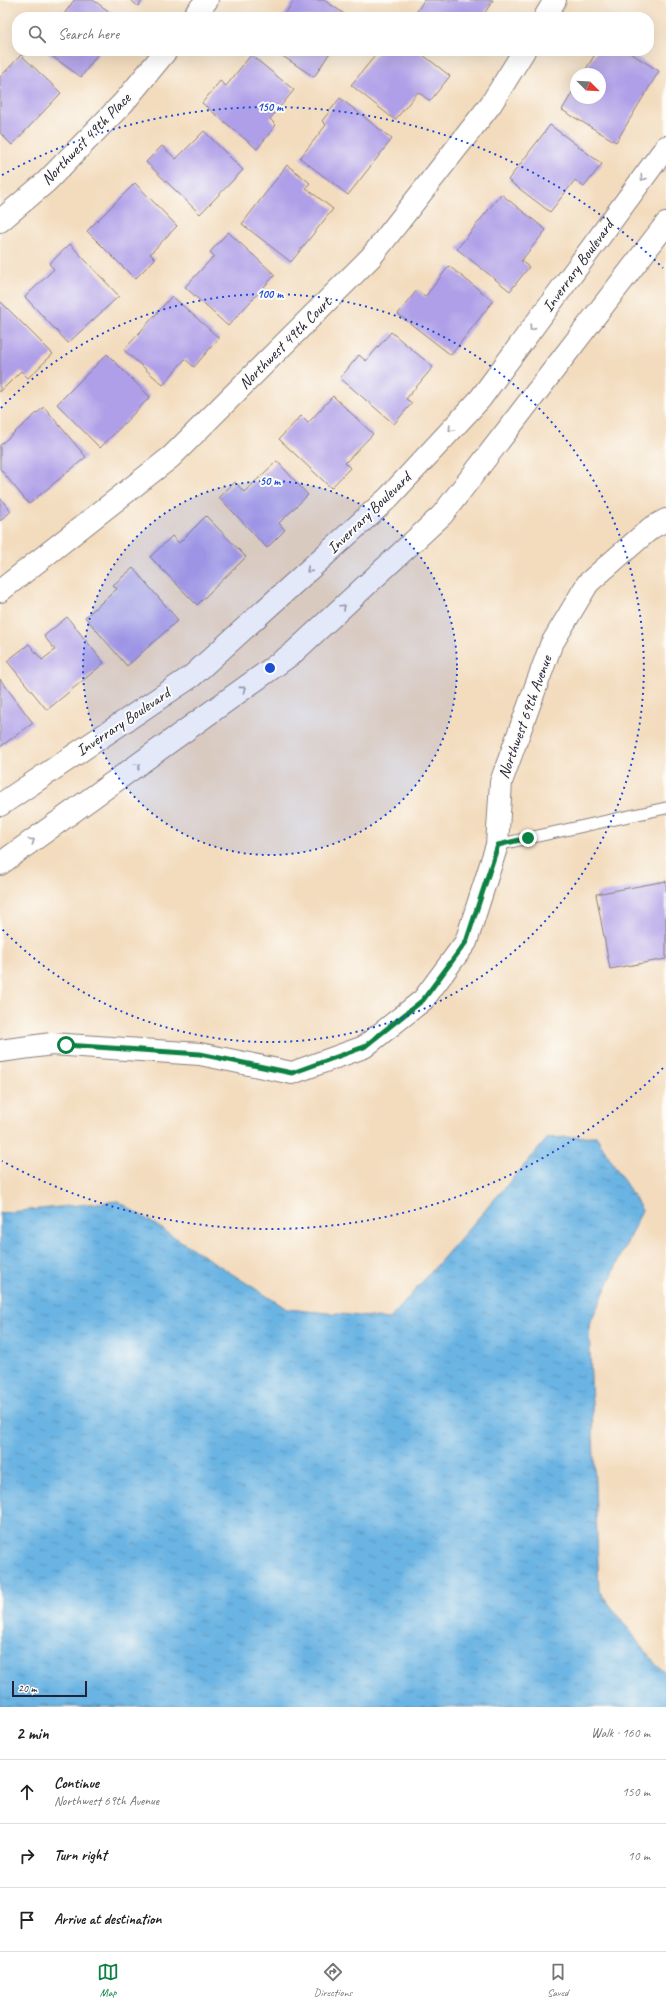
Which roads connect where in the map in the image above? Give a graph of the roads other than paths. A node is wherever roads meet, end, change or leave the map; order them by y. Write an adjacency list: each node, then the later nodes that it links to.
1 (207, 0): 3 (street)
2 (555, 0): 4 (street)
3 (197, 12)
4 (547, 12)
5 (162, 56): 8 (street, Northwest 49th Place)
6 (521, 56): 11 (street, Northwest 49th Court)
7 (666, 147): 12 (street, Inverrary Boulevard, one-way to 12)
8 (0, 221)
9 (666, 224): 15 (street, one-way to 9)
10 (666, 520): 14 (street, Northwest 69th Avenue)
11 (0, 591)
12 (0, 805)
13 (666, 808): 14 (lane)
14 (498, 845): 16 (street, Northwest 69th Avenue)
15 (0, 864)
16 (0, 1051)

